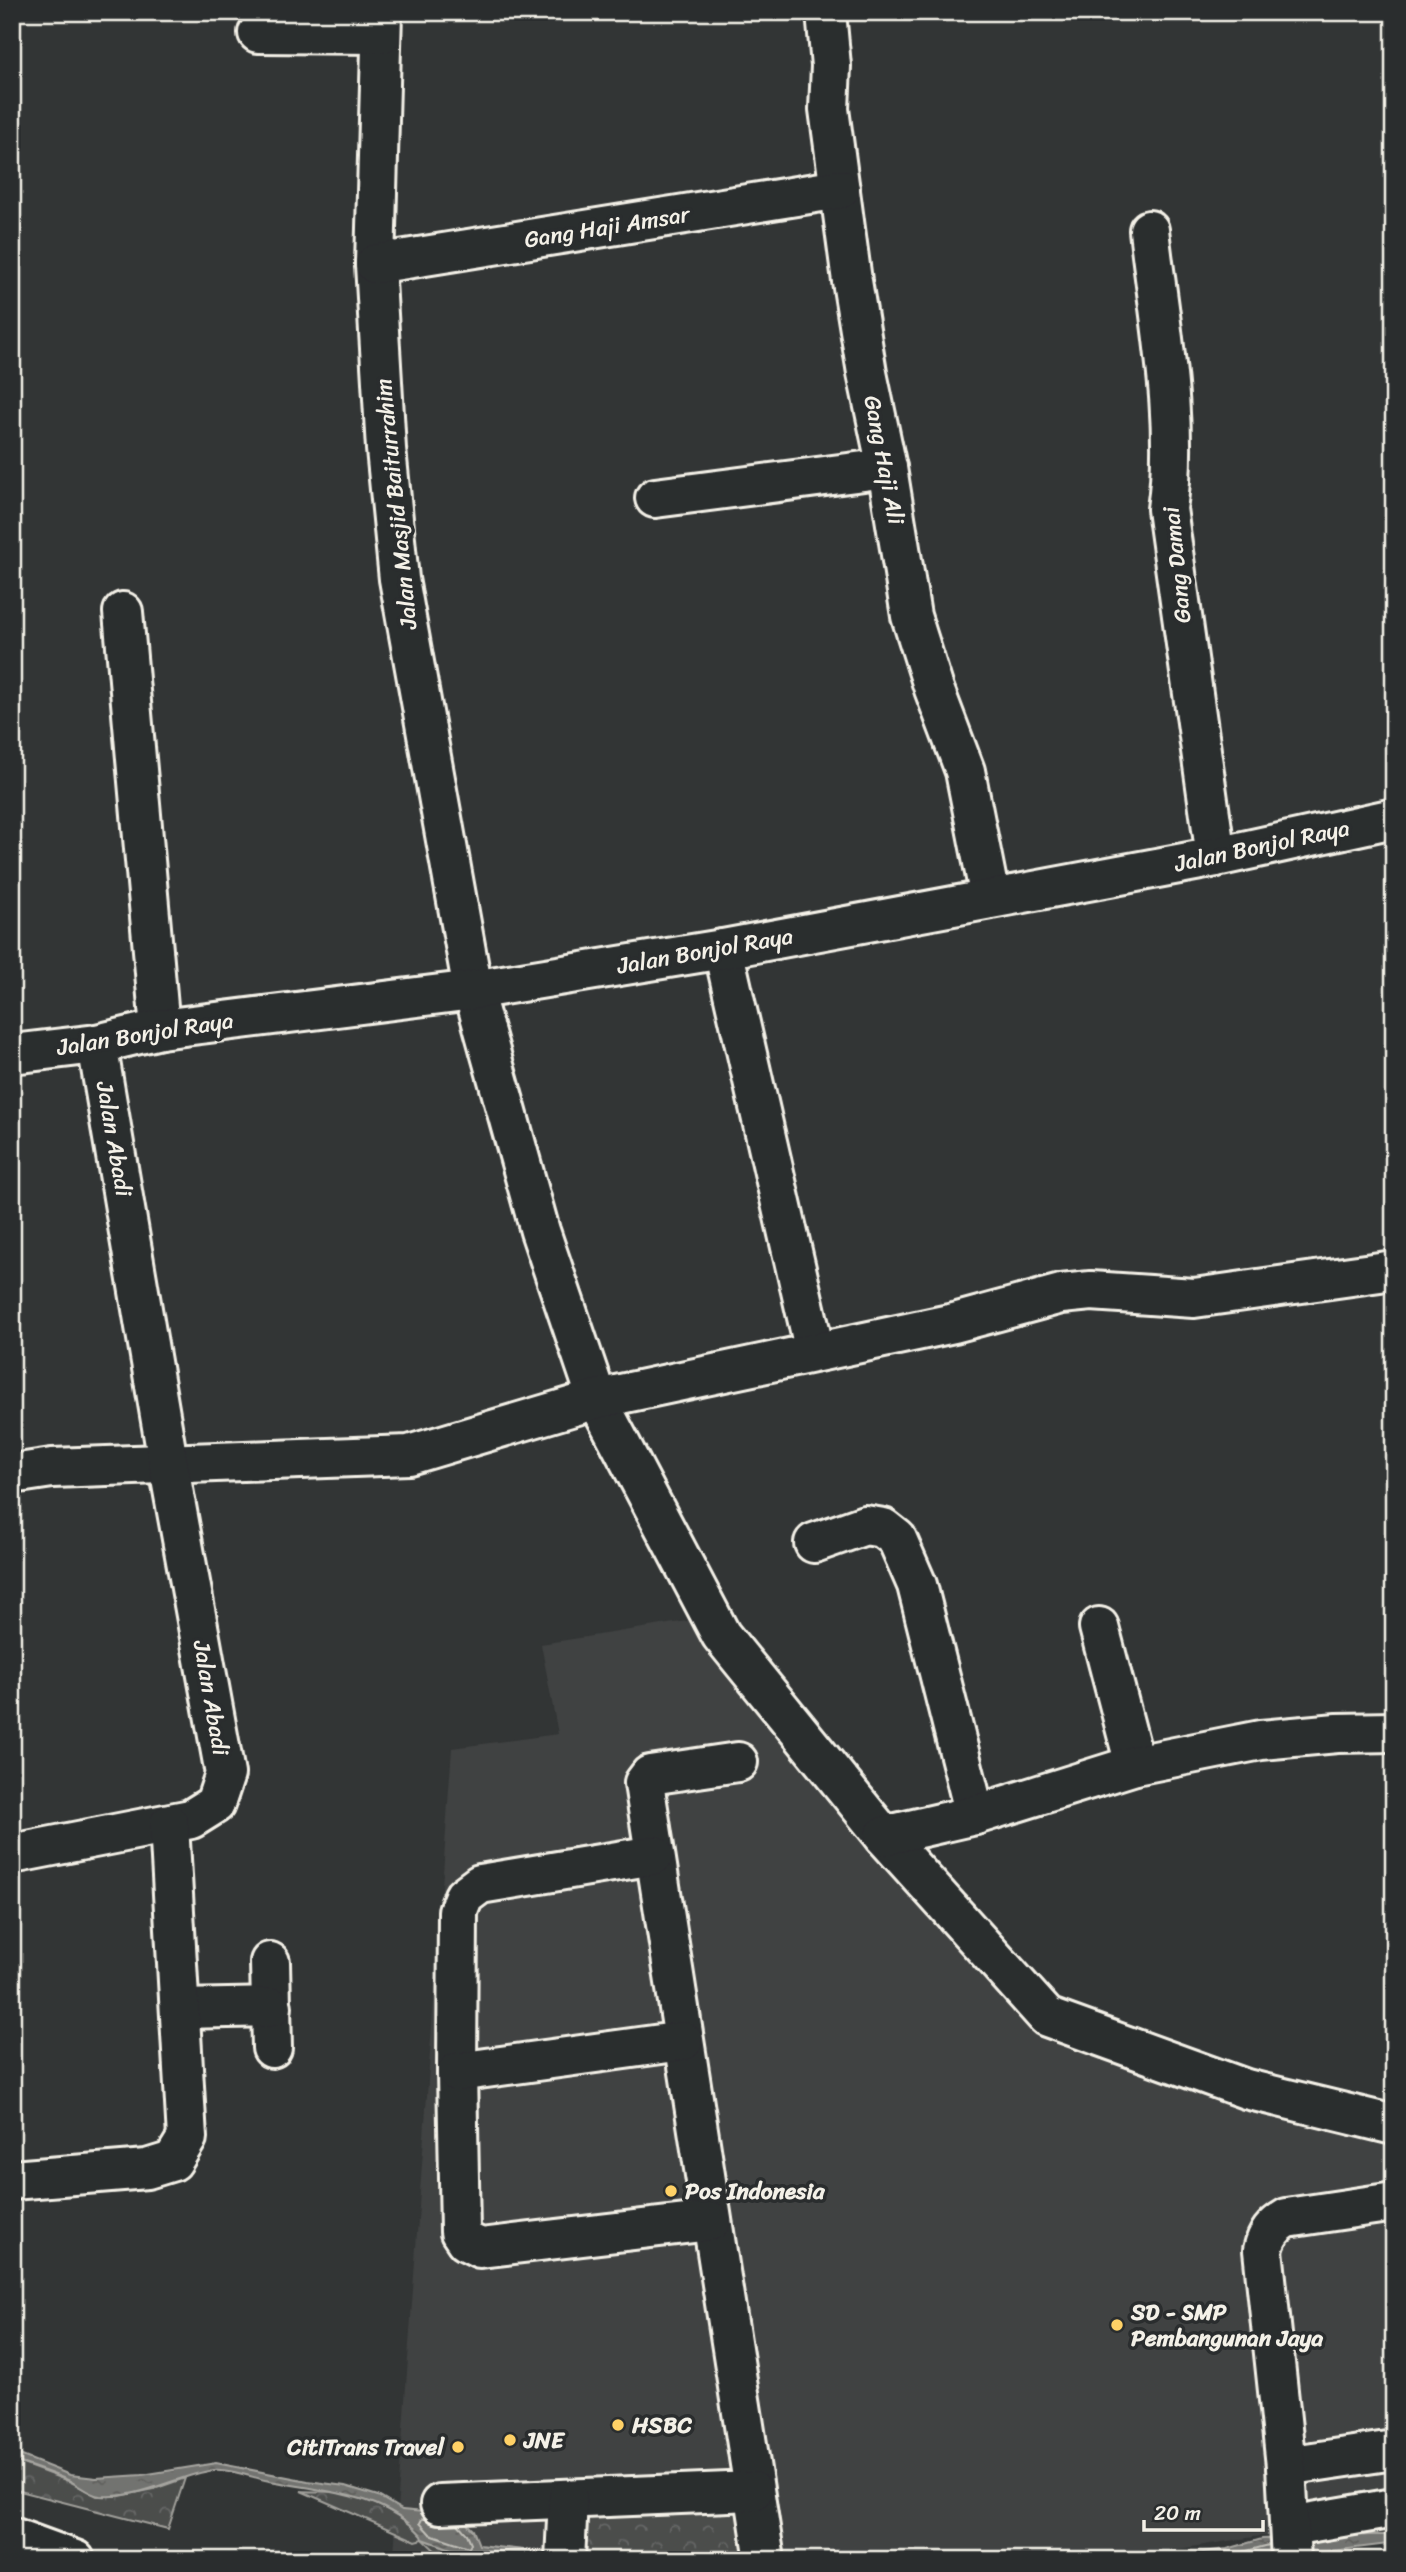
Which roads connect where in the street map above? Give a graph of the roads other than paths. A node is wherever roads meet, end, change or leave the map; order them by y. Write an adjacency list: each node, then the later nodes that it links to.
1 (826, 12): 4 (street, Gang Haji Ali)
2 (381, 23): 3 (street); 6 (street, Jalan Masjid Baiturrahim)
3 (258, 33)
4 (840, 189): 6 (street, Gang Haji Amsar); 7 (street, Gang Haji Ali)
5 (1149, 230): 11 (street, Gang Damai)
6 (375, 264): 14 (street, Jalan Masjid Baiturrahim)
7 (887, 468): 8 (street); 12 (street, Gang Haji Ali)
8 (655, 498)
9 (123, 611): 15 (street)
10 (1394, 818): 11 (street, Jalan Bonjol Raya)
11 (1216, 856): 12 (street, Jalan Bonjol Raya)
12 (990, 898): 13 (street, Jalan Bonjol Raya)
13 (723, 949): 14 (street, Jalan Bonjol Raya); 19 (street)
14 (473, 990): 15 (street, Jalan Bonjol Raya); 20 (street)
15 (160, 1029): 16 (street, Jalan Bonjol Raya)
16 (97, 1044): 17 (street, Jalan Bonjol Raya); 21 (street, Jalan Abadi)
17 (12, 1054)
18 (1394, 1270): 19 (street)
19 (816, 1352): 20 (street)
20 (597, 1399): 21 (street); 30 (street)
21 (168, 1462): 22 (street); 29 (street, Jalan Abadi)
22 (12, 1474)
23 (814, 1543): 28 (street)
24 (1099, 1627): 27 (street)
25 (1394, 1732): 27 (street)
26 (738, 1762): 32 (street)
27 (1135, 1765): 28 (street)
28 (975, 1815): 30 (street)
29 (169, 1824): 31 (street, Jalan Abadi); 35 (street)
30 (884, 1836): 39 (street)
31 (12, 1854)
32 (654, 1855): 36 (street); 38 (street)
33 (270, 1962): 34 (street)
34 (272, 2007): 35 (street); 37 (street)
35 (180, 2009): 40 (street)
36 (683, 2041): 38 (street); 42 (street)
37 (272, 2048)
38 (457, 2072): 42 (street)
39 (1394, 2125)
40 (12, 2179)
41 (1394, 2202): 44 (street)
42 (711, 2221): 45 (street)
43 (1394, 2450): 44 (street)
44 (1286, 2466): 50 (street)
45 (753, 2491): 46 (street); 53 (street)
46 (568, 2499): 47 (street); 51 (street)
47 (440, 2504)
48 (1394, 2508): 50 (street)
49 (12, 2537): 52 (street)
50 (1291, 2540)
51 (566, 2552)
52 (75, 2560)
53 (765, 2560)

